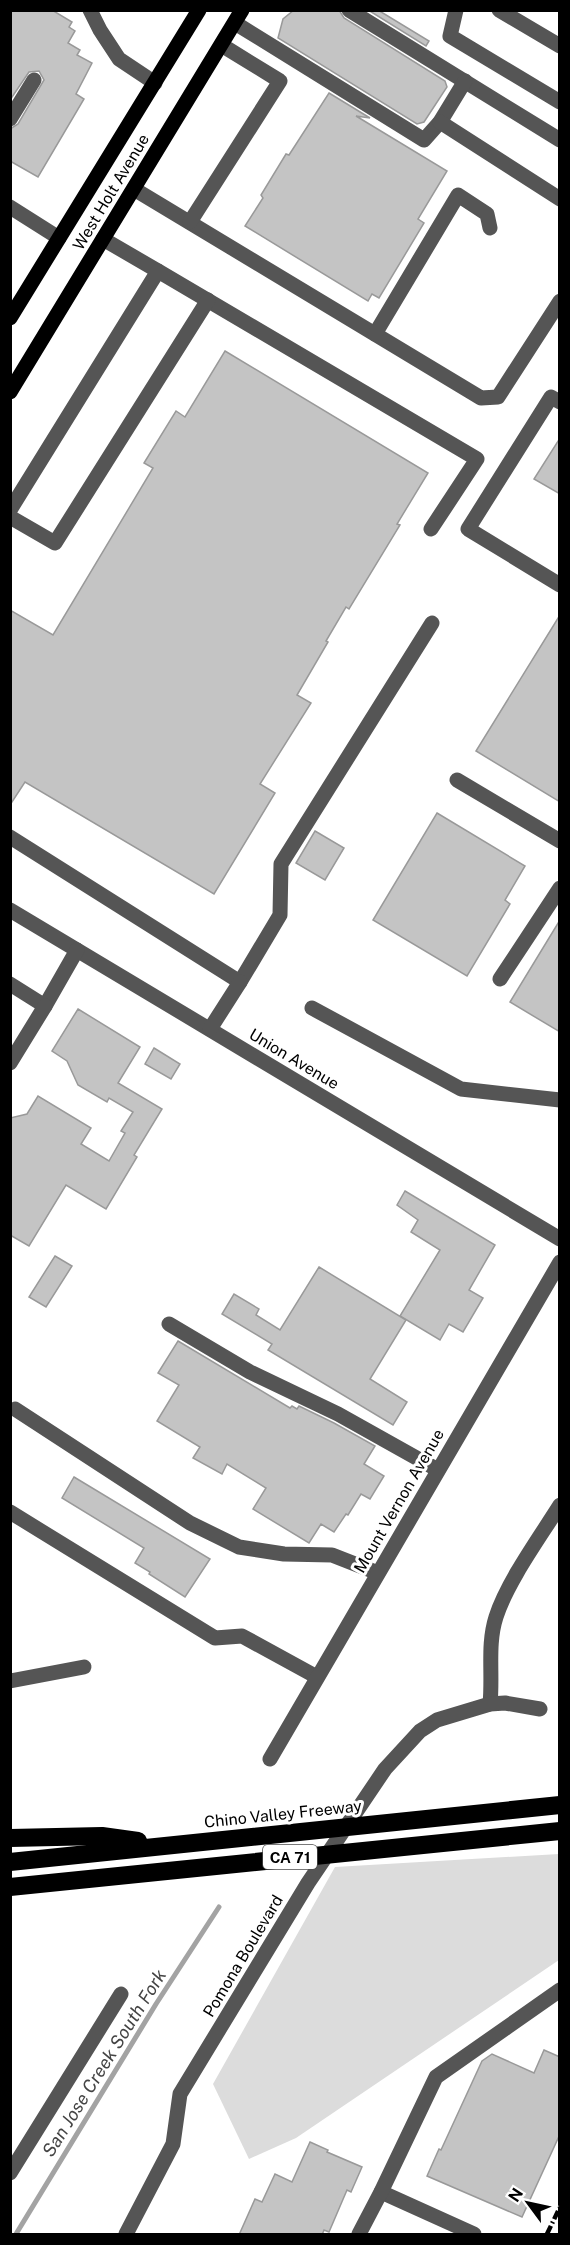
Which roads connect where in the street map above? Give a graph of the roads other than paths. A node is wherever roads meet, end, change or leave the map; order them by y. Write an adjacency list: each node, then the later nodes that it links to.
1 (90, 10): 11 (street)
2 (199, 10): 11 (main road, West Holt Avenue)
3 (348, 10): 10 (street)
4 (456, 10): 12 (street)
5 (499, 10): 7 (street)
6 (238, 17): 14 (street); 16 (main road, West Holt Avenue)
7 (560, 46)
8 (228, 49): 19 (street)
9 (34, 80): 13 (street)
10 (465, 81): 14 (street); 15 (street)
11 (155, 83): 21 (main road, West Holt Avenue)
12 (560, 102)
13 (10, 119)
14 (440, 122): 17 (street)
15 (560, 140)
16 (134, 189): 19 (street); 22 (main road, West Holt Avenue)
17 (560, 199)
18 (10, 207): 21 (street)
19 (190, 222): 27 (street)
20 (490, 228): 27 (street)
21 (59, 238): 26 (main road, West Holt Avenue)
22 (104, 239): 23 (street); 28 (main road, West Holt Avenue)
23 (159, 271): 24 (street); 30 (street)
24 (207, 300): 31 (street); 32 (street)
25 (560, 301): 27 (street)
26 (10, 318)
27 (375, 334)
28 (10, 392)
29 (560, 402): 33 (street)
30 (10, 510)
31 (10, 517)
32 (432, 529)
33 (560, 585)
34 (432, 623): 42 (street)
35 (457, 780): 37 (street)
36 (10, 837): 42 (street)
37 (560, 841)
38 (560, 888): 41 (street)
39 (10, 910): 40 (street, Union Avenue)
40 (77, 950): 44 (street); 46 (street, Union Avenue)
41 (500, 980)
42 (240, 982): 46 (street)
43 (10, 984): 44 (street)
44 (45, 1006): 47 (street)
45 (312, 1008): 48 (street)
46 (210, 1029): 49 (street, Union Avenue)
47 (10, 1064)
48 (560, 1100)
49 (560, 1239)
50 (560, 1262): 53 (street, Mount Vernon Avenue)
51 (169, 1324): 53 (street)
52 (15, 1409): 56 (street)
53 (438, 1470): 56 (street, Mount Vernon Avenue)
54 (560, 1504): 60 (street)
55 (10, 1512): 58 (street)
56 (378, 1573): 58 (street, Mount Vernon Avenue)
57 (84, 1667): 59 (street)
58 (317, 1677): 62 (street, Mount Vernon Avenue)
59 (10, 1681)
60 (490, 1704): 61 (street, Pomona Boulevard); 73 (street, Pomona Boulevard)
61 (540, 1709)
62 (270, 1759)
63 (560, 1805): 66 (highway, Chino Valley Freeway / CA 71)
64 (560, 1831): 68 (highway, CA 71)
65 (10, 1838): 66 (highway)
66 (169, 1844): 67 (highway, Chino Valley Freeway / CA 71)
67 (10, 1862)
68 (10, 1887)
69 (560, 1990): 72 (street)
70 (121, 1994): 71 (street)
71 (10, 2172)
72 (381, 2192): 74 (street); 75 (street)
73 (126, 2235)
74 (359, 2235)
75 (474, 2235)

